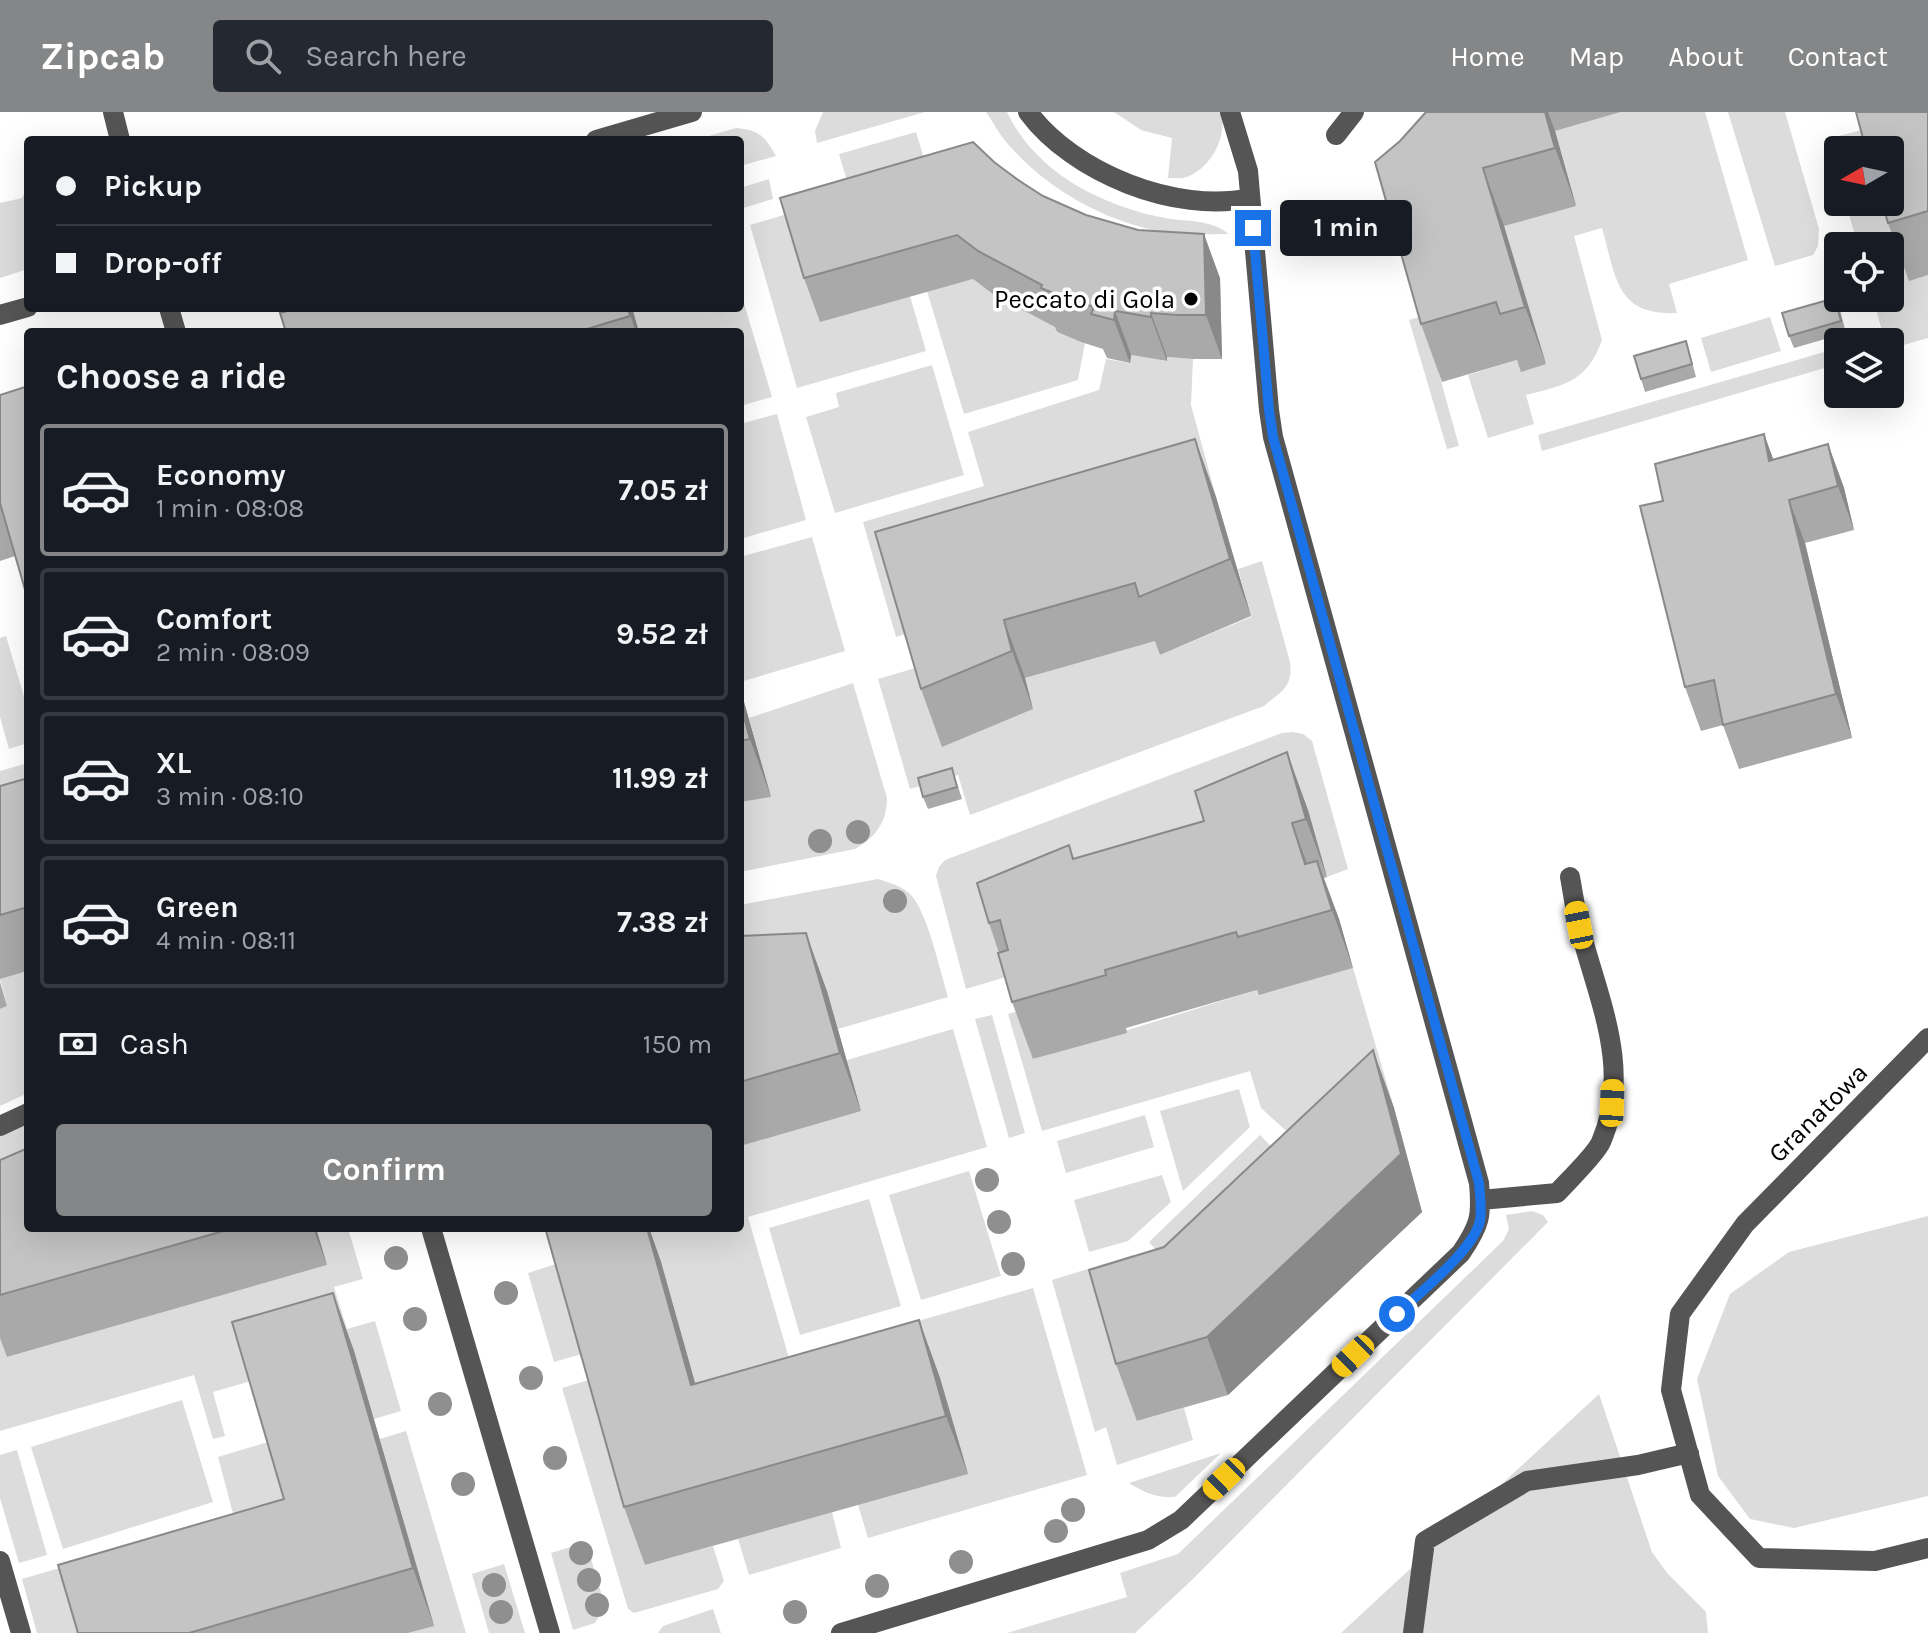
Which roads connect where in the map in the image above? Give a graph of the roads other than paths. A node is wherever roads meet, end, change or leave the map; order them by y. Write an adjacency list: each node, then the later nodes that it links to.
1 (113, 112): 7 (street)
2 (692, 112): 8 (street)
3 (1028, 112): 9 (street)
4 (1230, 112): 9 (street)
5 (1354, 112): 6 (street)
6 (1336, 135)
7 (119, 136)
8 (610, 136)
9 (1250, 198): 16 (street)
10 (24, 308): 11 (street)
11 (0, 315)
12 (1570, 877): 16 (street)
13 (1928, 1038): 18 (street, Granatowa)
14 (24, 1115): 15 (street)
15 (0, 1126)
16 (1481, 1200): 23 (street)
17 (432, 1232): 22 (street)
18 (1689, 1453): 19 (street, Granatowa); 24 (street)
19 (1928, 1548)
20 (0, 1561): 21 (street)
21 (21, 1633)
22 (550, 1633)
23 (841, 1633)
24 (1413, 1633)

